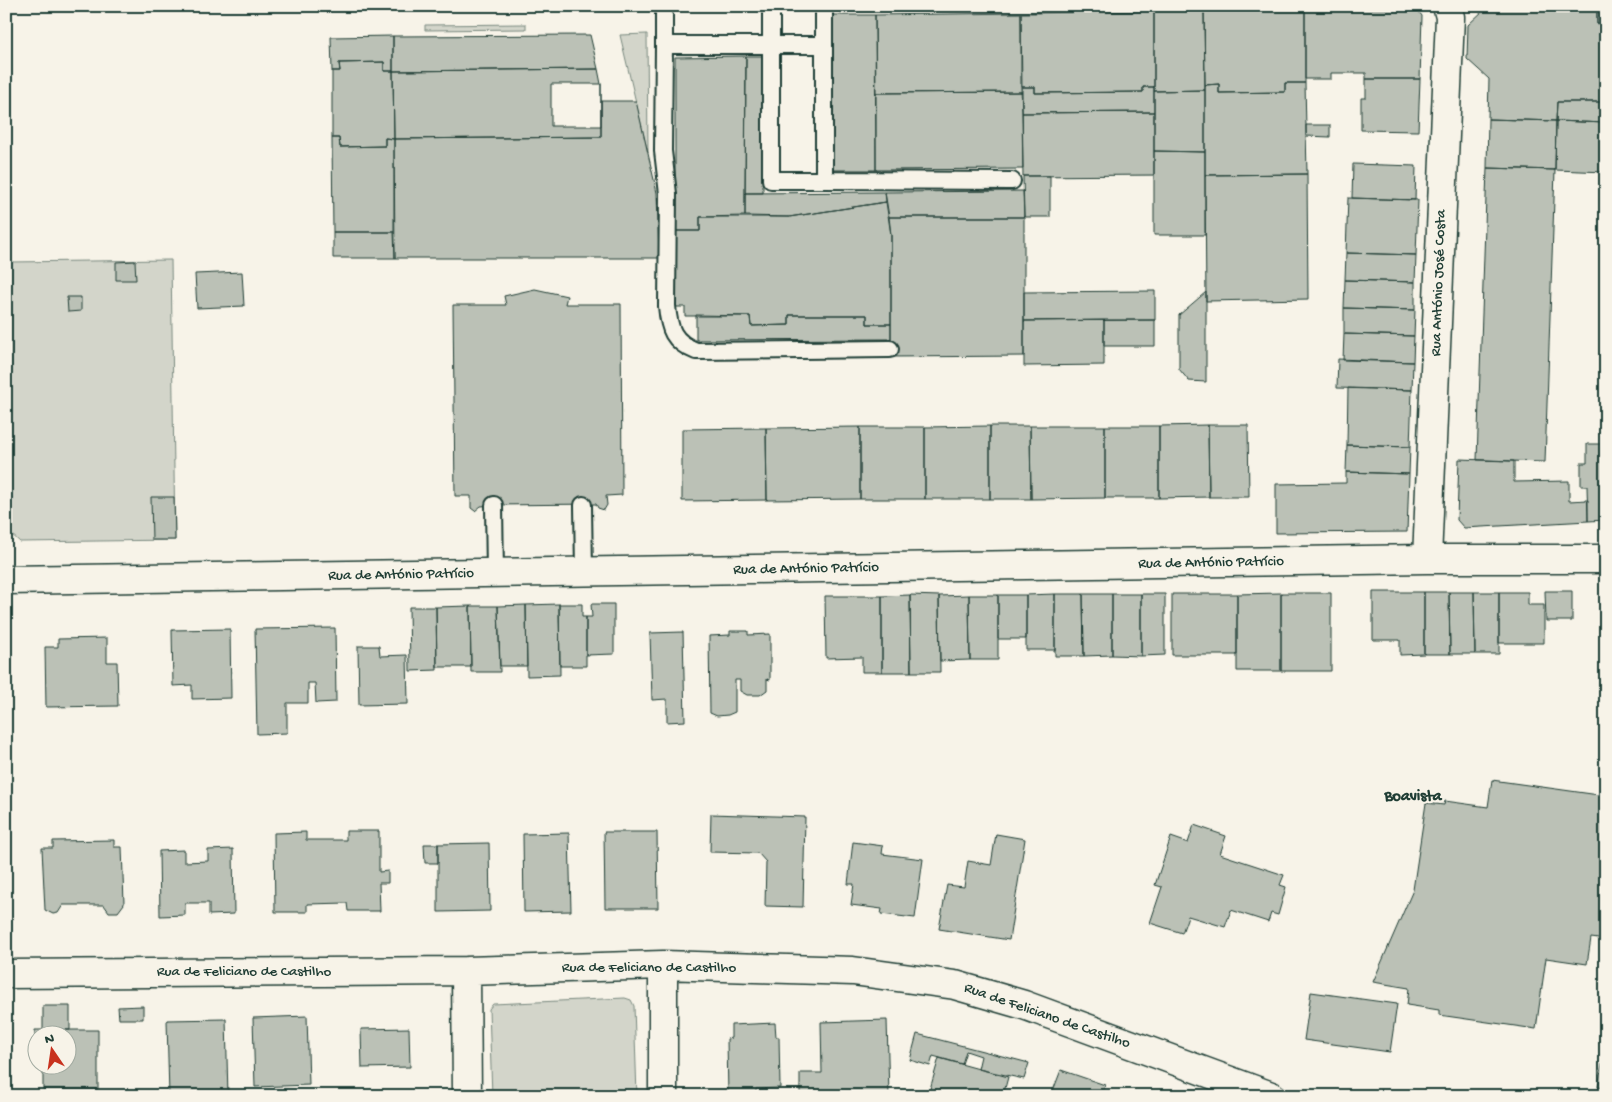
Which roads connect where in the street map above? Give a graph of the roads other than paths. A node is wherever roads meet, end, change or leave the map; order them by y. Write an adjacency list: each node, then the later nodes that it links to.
1 (664, 6): 5 (lane)
2 (771, 6): 6 (lane)
3 (824, 6): 7 (lane)
4 (1447, 6): 13 (street, Rua António José Costa)
5 (664, 45): 6 (lane); 10 (lane)
6 (771, 45): 7 (lane); 8 (lane)
7 (824, 45): 8 (lane)
8 (824, 180): 9 (lane)
9 (1012, 181)
10 (890, 349)
11 (494, 505): 16 (lane)
12 (583, 505): 15 (lane)
13 (1427, 559): 14 (street, Rua de António Patrício); 15 (street, Rua de António Patrício)
14 (1606, 559)
15 (584, 573): 16 (street, Rua de António Patrício)
16 (495, 574): 17 (street, Rua de António Patrício)
17 (6, 580)
18 (663, 965): 19 (street, Rua de Feliciano de Castilho); 22 (street); 23 (street, Rua de Feliciano de Castilho)
19 (466, 971): 20 (street, Rua de Feliciano de Castilho); 21 (street)
20 (6, 974)
21 (467, 1096)
22 (663, 1096)
23 (1271, 1096)

